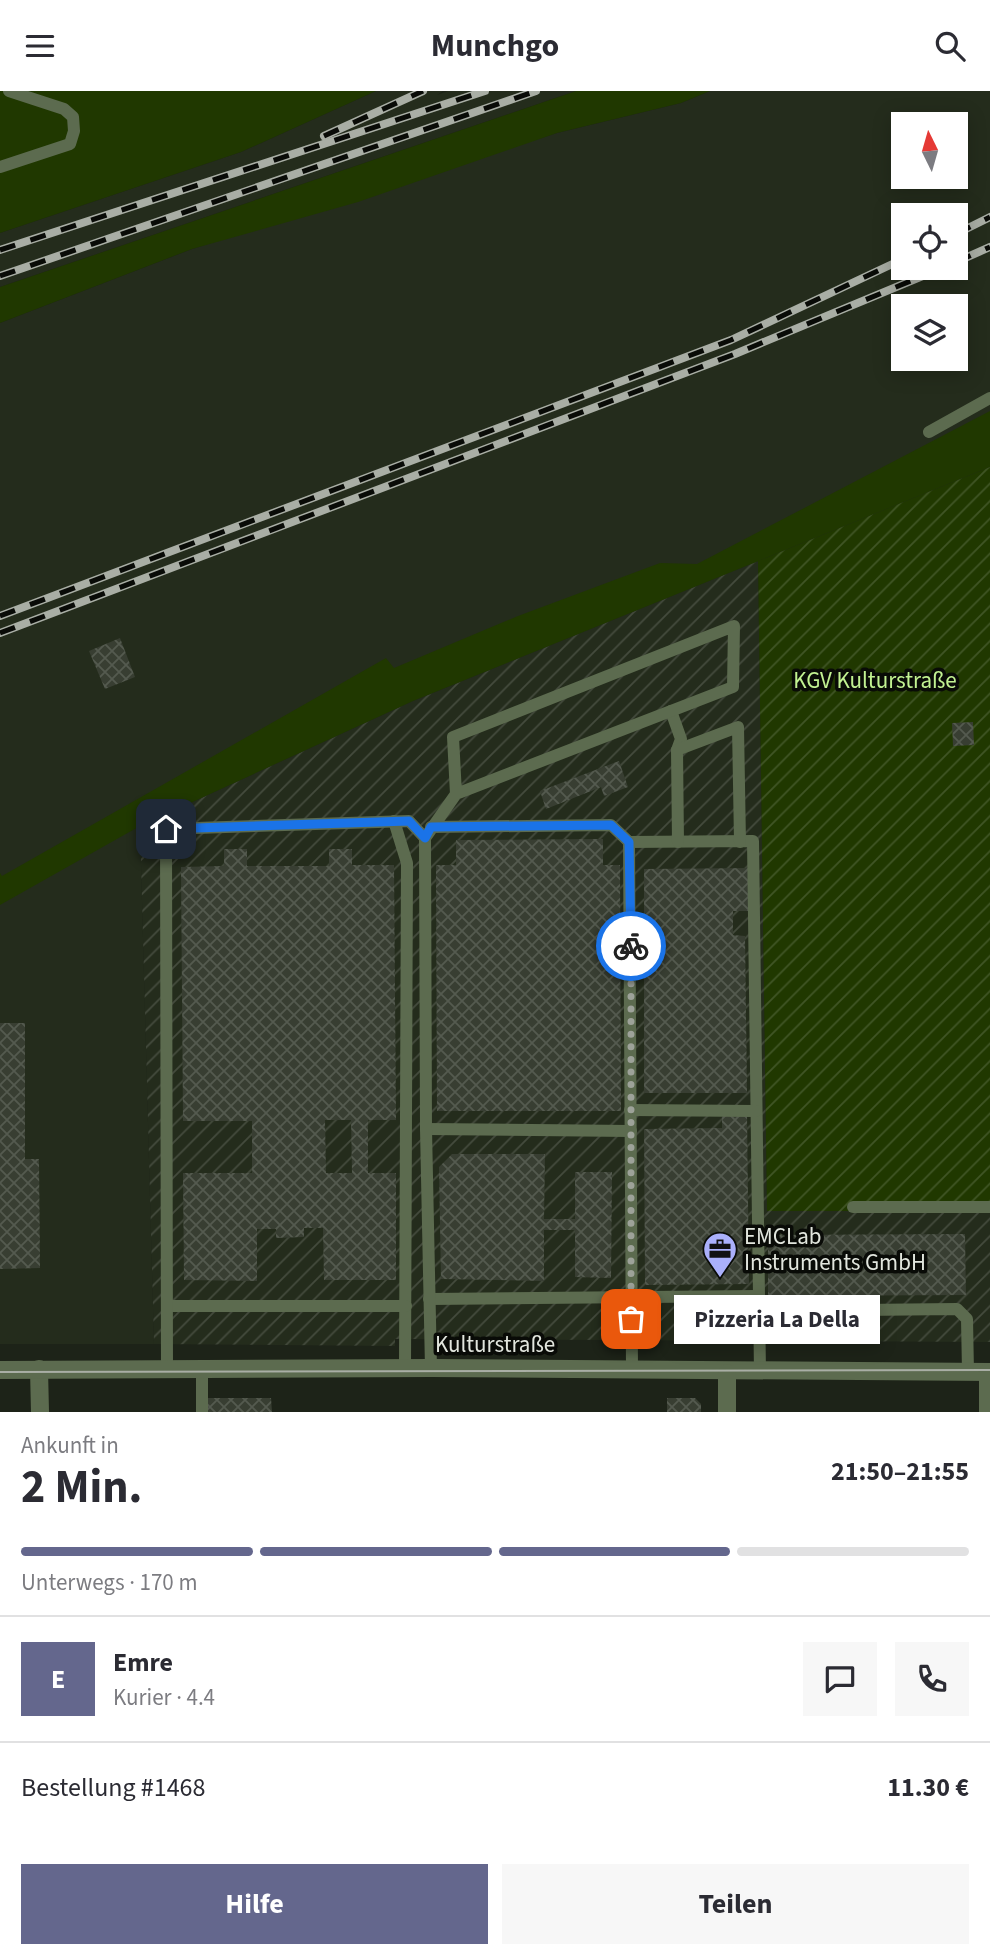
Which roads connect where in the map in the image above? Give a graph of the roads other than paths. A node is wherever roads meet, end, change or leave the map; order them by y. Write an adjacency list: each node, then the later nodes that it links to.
1 (9, 91): 2 (lane)
2 (0, 167)
3 (990, 398): 4 (lane)
4 (929, 432)
5 (671, 712): 6 (lane); 7 (lane); 7 (lane)
6 (677, 750): 11 (lane); 12 (lane)
7 (456, 794): 9 (lane)
8 (394, 821): 9 (lane); 22 (lane); 23 (lane)
9 (428, 833): 10 (lane); 15 (lane)
10 (629, 842): 11 (lane); 13 (lane)
11 (678, 842): 12 (lane)
12 (740, 842): 14 (lane)
13 (631, 1110): 14 (lane); 16 (lane)
14 (756, 1111): 20 (lane)
15 (426, 1129): 16 (lane); 21 (lane)
16 (631, 1131): 19 (lane)
17 (853, 1207): 18 (lane)
18 (990, 1207)
19 (631, 1295): 20 (lane); 21 (lane); 31 (lane)
20 (758, 1296): 24 (lane)
21 (429, 1299): 26 (lane)
22 (167, 1306): 23 (lane); 30 (lane)
23 (406, 1306): 25 (lane)
24 (758, 1311): 34 (lane); 35 (lane)
25 (405, 1368): 26 (street, Kulturstraße); 28 (street, Kulturstraße)
26 (432, 1368): 31 (street, Kulturstraße)
27 (39, 1369): 29 (street, Kulturstraße); 30 (street, Kulturstraße); 36 (street)
28 (202, 1369): 30 (street, Kulturstraße); 37 (lane)
29 (0, 1370)
30 (167, 1370)
31 (632, 1370): 33 (street, Kulturstraße)
32 (989, 1372): 35 (street, Kulturstraße); 39 (street)
33 (727, 1373): 34 (street, Kulturstraße); 38 (street)
34 (760, 1373): 35 (street, Kulturstraße)
35 (968, 1373)
36 (40, 1412)
37 (202, 1412)
38 (727, 1412)
39 (988, 1412)

